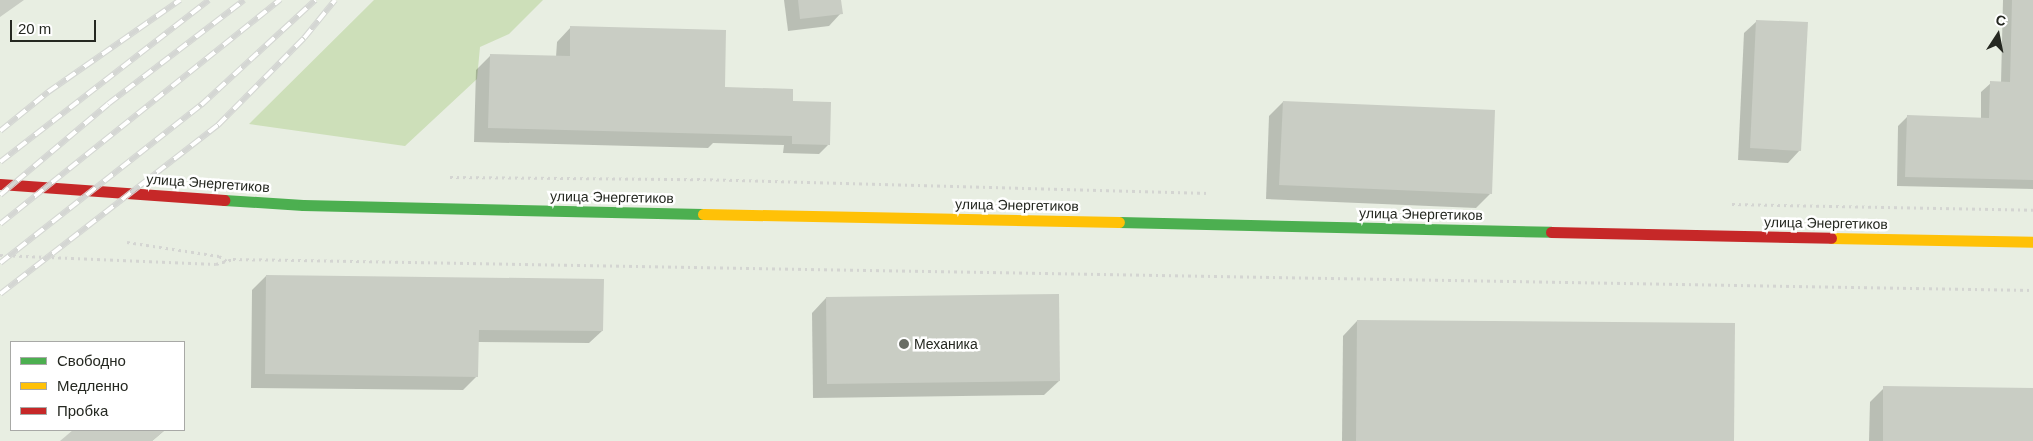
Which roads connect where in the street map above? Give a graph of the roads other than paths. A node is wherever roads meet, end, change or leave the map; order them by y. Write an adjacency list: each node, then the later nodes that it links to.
1 (0, 184): 2 (main road, улица Энергетиков)
2 (2033, 242)

